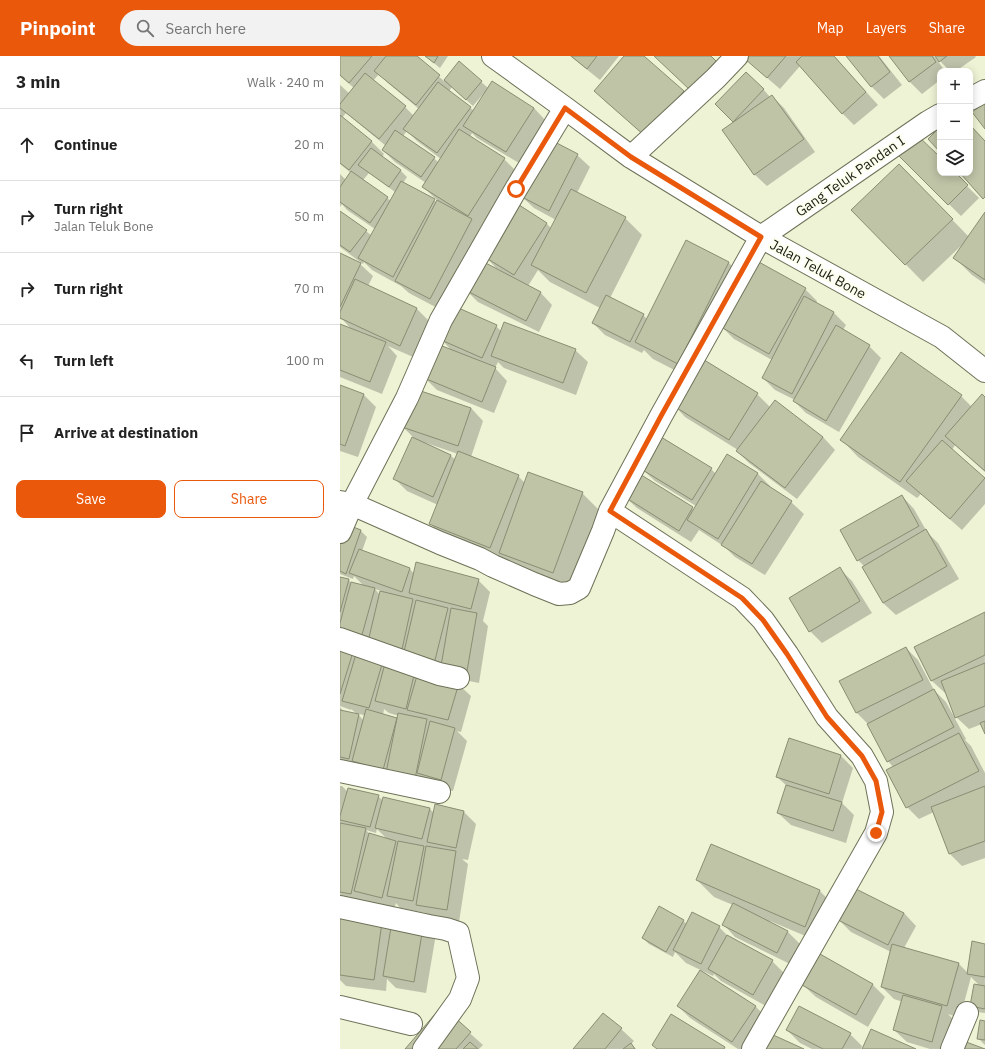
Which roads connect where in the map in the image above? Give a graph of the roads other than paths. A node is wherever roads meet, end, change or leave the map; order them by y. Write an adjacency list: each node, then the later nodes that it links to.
1 (494, 56): 5 (street, Jalan Teluk Bone)
2 (737, 56): 7 (street)
3 (985, 91): 4 (street)
4 (973, 97)
5 (565, 108): 7 (street, Jalan Teluk Bone); 10 (street)
6 (937, 117): 8 (street, Gang Teluk Pandan I)
7 (631, 157): 8 (street, Jalan Teluk Bone)
8 (761, 237): 9 (street, Jalan Teluk Bone); 11 (street)
9 (985, 371)
10 (346, 503): 11 (street); 12 (street)
11 (610, 511): 22 (street)
12 (340, 532)
13 (340, 639): 14 (street)
14 (458, 678)
15 (340, 771): 16 (street)
16 (439, 792)
17 (340, 907): 21 (street)
18 (340, 1007): 20 (street)
19 (967, 1014): 23 (street)
20 (411, 1024)
21 (424, 1049)
22 (753, 1049)
23 (952, 1049)

